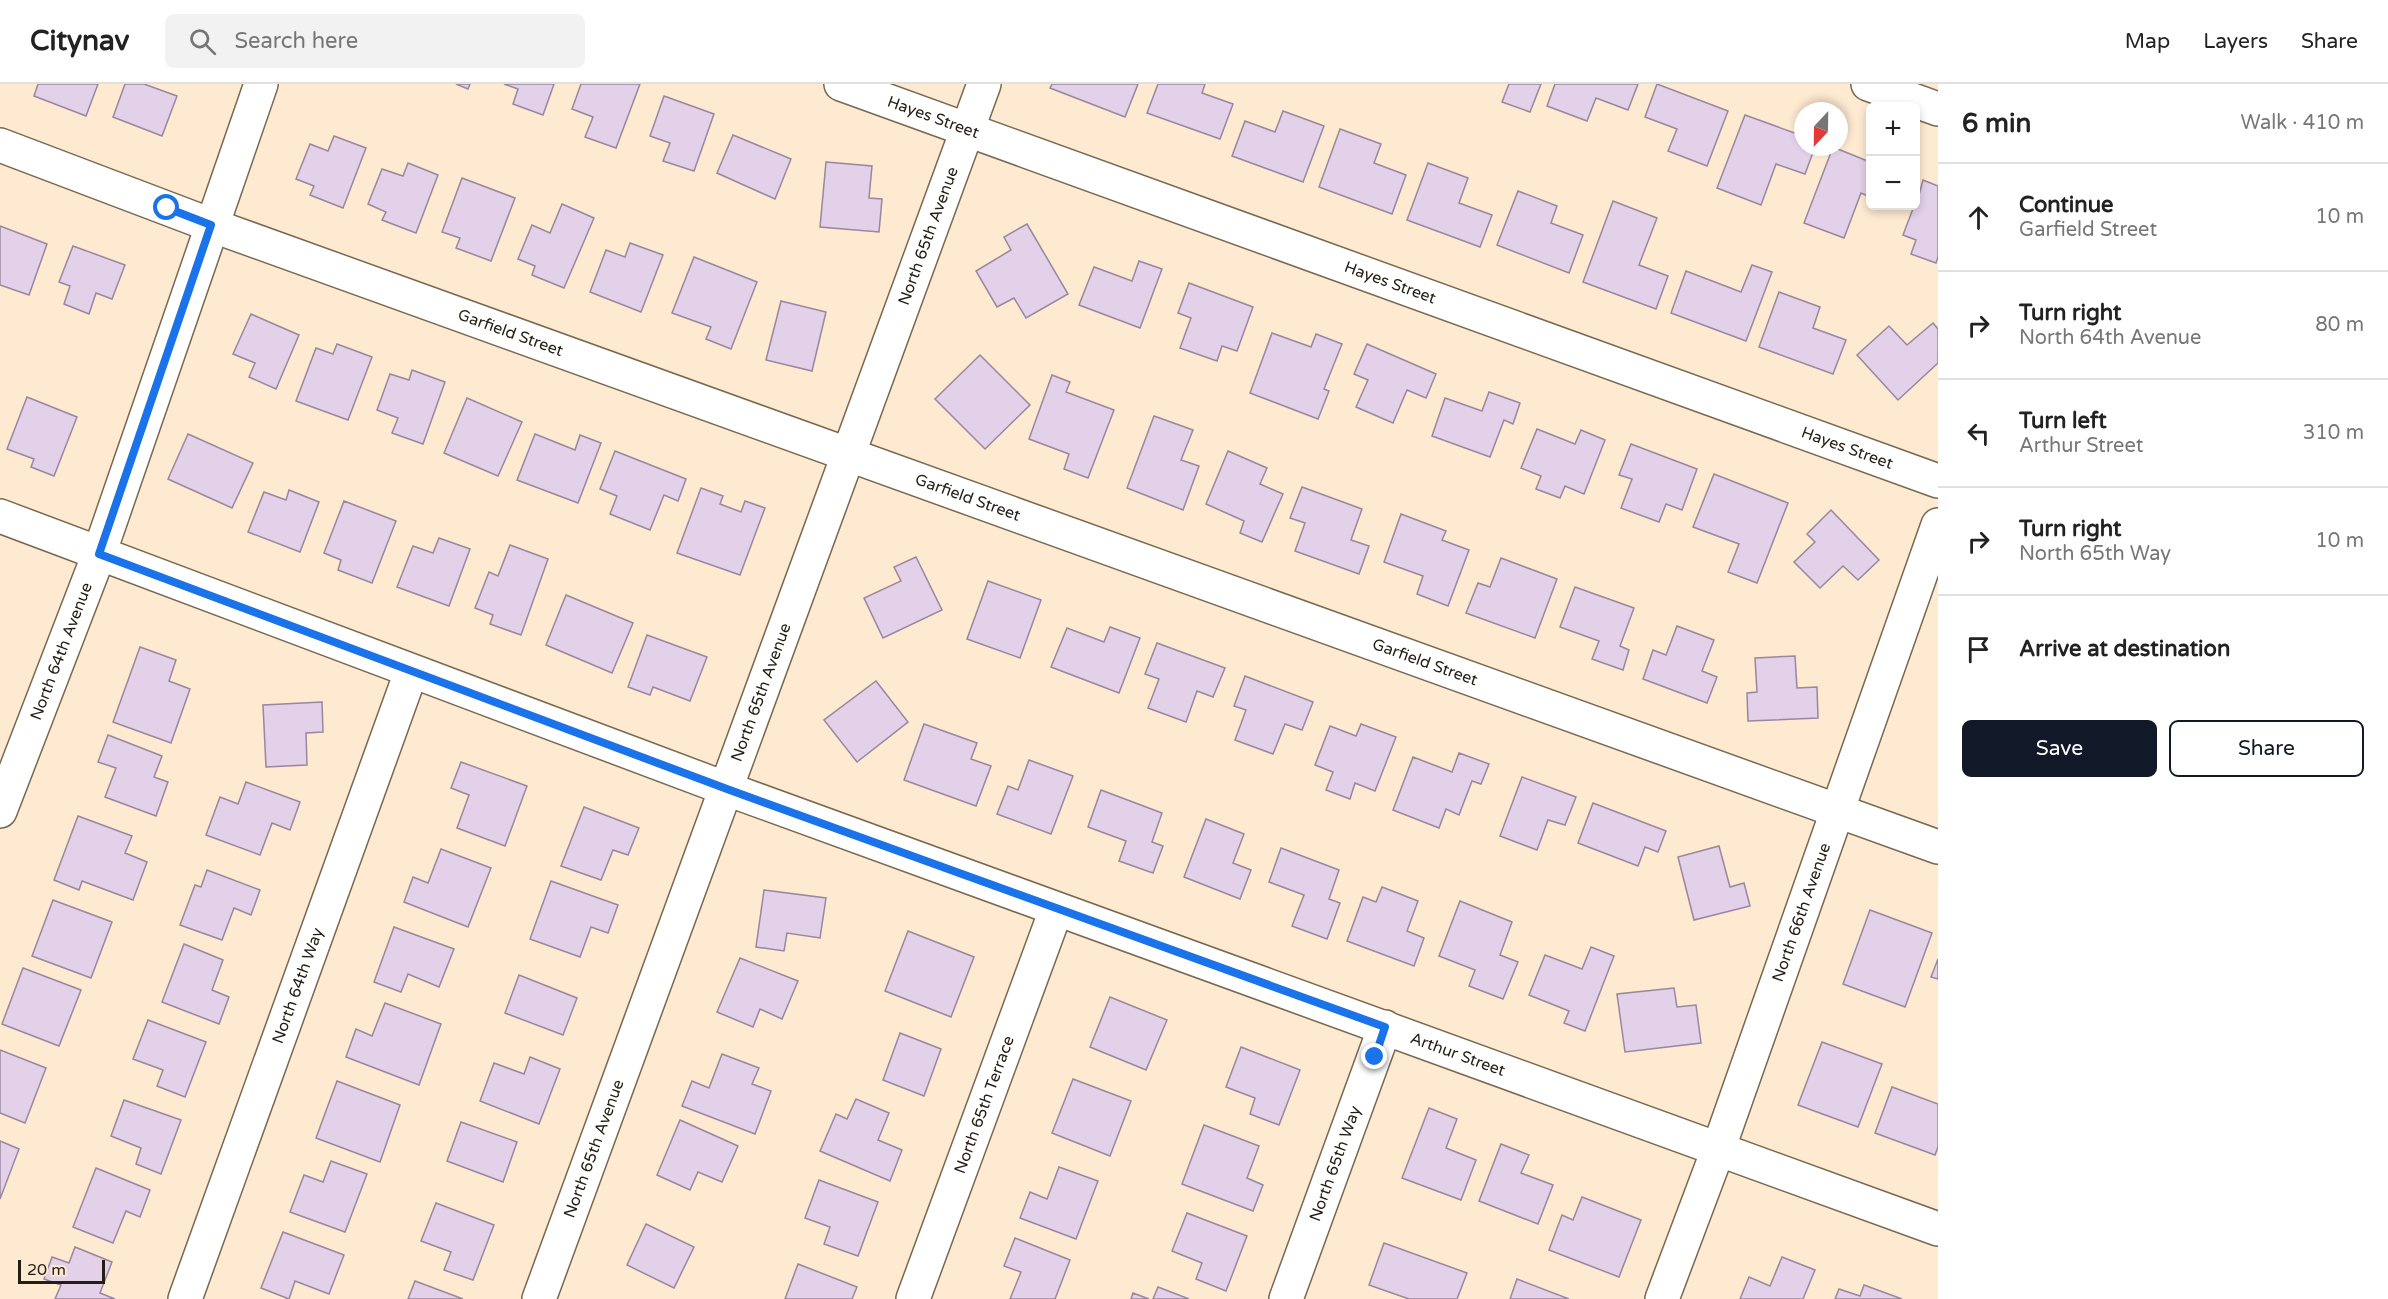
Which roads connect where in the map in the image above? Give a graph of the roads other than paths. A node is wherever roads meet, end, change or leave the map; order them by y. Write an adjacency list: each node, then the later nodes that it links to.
1 (261, 84): 8 (street, North 64th Avenue)
2 (841, 84): 6 (street, Hayes Street)
3 (984, 84): 6 (street, North 65th Avenue)
4 (1868, 84): 5 (street)
5 (1938, 110)
6 (967, 130): 9 (street, North 65th Avenue); 10 (street, Hayes Street)
7 (0, 145): 8 (street, Garfield Street)
8 (211, 225): 9 (street, Garfield Street); 13 (street, North 64th Avenue)
9 (850, 456): 15 (street, North 65th Avenue); 17 (street, Garfield Street)
10 (1938, 481)
11 (0, 516): 13 (street, Arthur Street)
12 (1938, 525): 17 (street, North 66th Avenue)
13 (99, 554): 14 (street, Arthur Street); 16 (street, North 64th Avenue)
14 (411, 672): 15 (street, Arthur Street); 23 (street, North 64th Way)
15 (727, 789): 19 (street, Arthur Street); 24 (street, North 65th Avenue)
16 (0, 811)
17 (1837, 812): 18 (street, Garfield Street); 21 (street, North 66th Avenue)
18 (1938, 847)
19 (1056, 910): 20 (street, Arthur Street); 25 (street, North 65th Terrace)
20 (1385, 1027): 21 (street, Arthur Street); 26 (street, North 65th Way)
21 (1718, 1150): 22 (street, Arthur Street); 27 (street, North 66th Avenue)
22 (1938, 1229)
23 (185, 1299)
24 (539, 1299)
25 (913, 1299)
26 (1286, 1299)
27 (1662, 1299)

